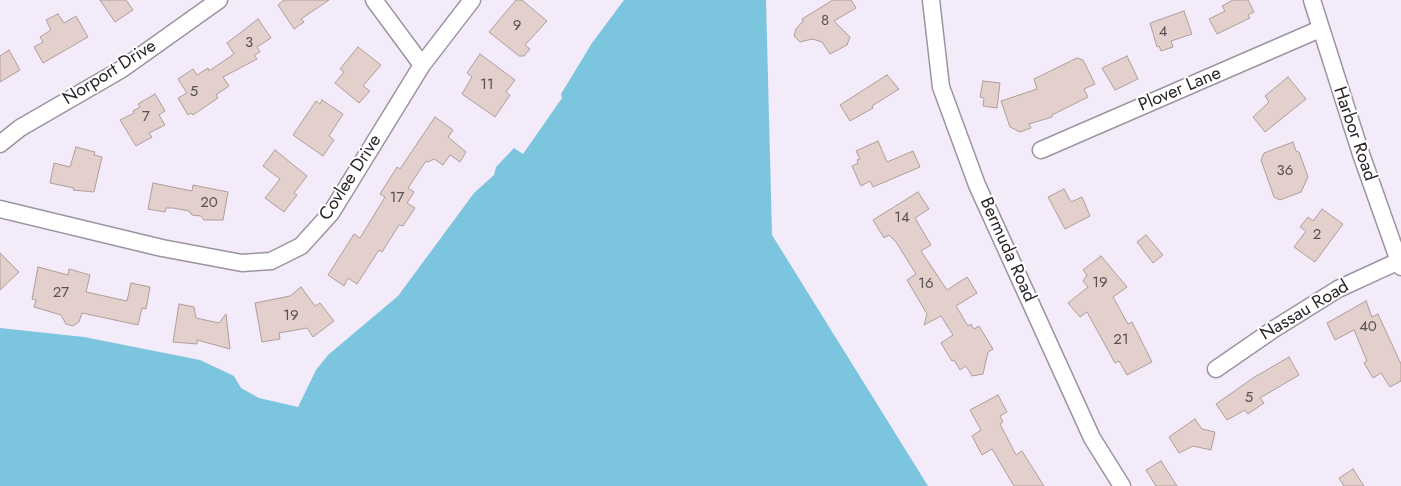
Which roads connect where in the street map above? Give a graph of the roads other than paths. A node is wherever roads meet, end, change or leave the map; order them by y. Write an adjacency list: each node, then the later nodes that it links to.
1 (219, 0): 8 (street, Norport Drive)
2 (374, 0): 7 (street)
3 (472, 0): 7 (street, Covlee Drive)
4 (931, 0): 13 (street, Bermuda Road)
5 (1312, 0): 6 (street, Harbor Road)
6 (1320, 29): 9 (street, Plover Lane); 11 (street, Harbor Road)
7 (422, 65): 10 (street, Covlee Drive)
8 (0, 144)
9 (1041, 150)
10 (0, 209)
11 (1400, 264): 12 (street, Nassau Road)
12 (1216, 369)
13 (1122, 486)

